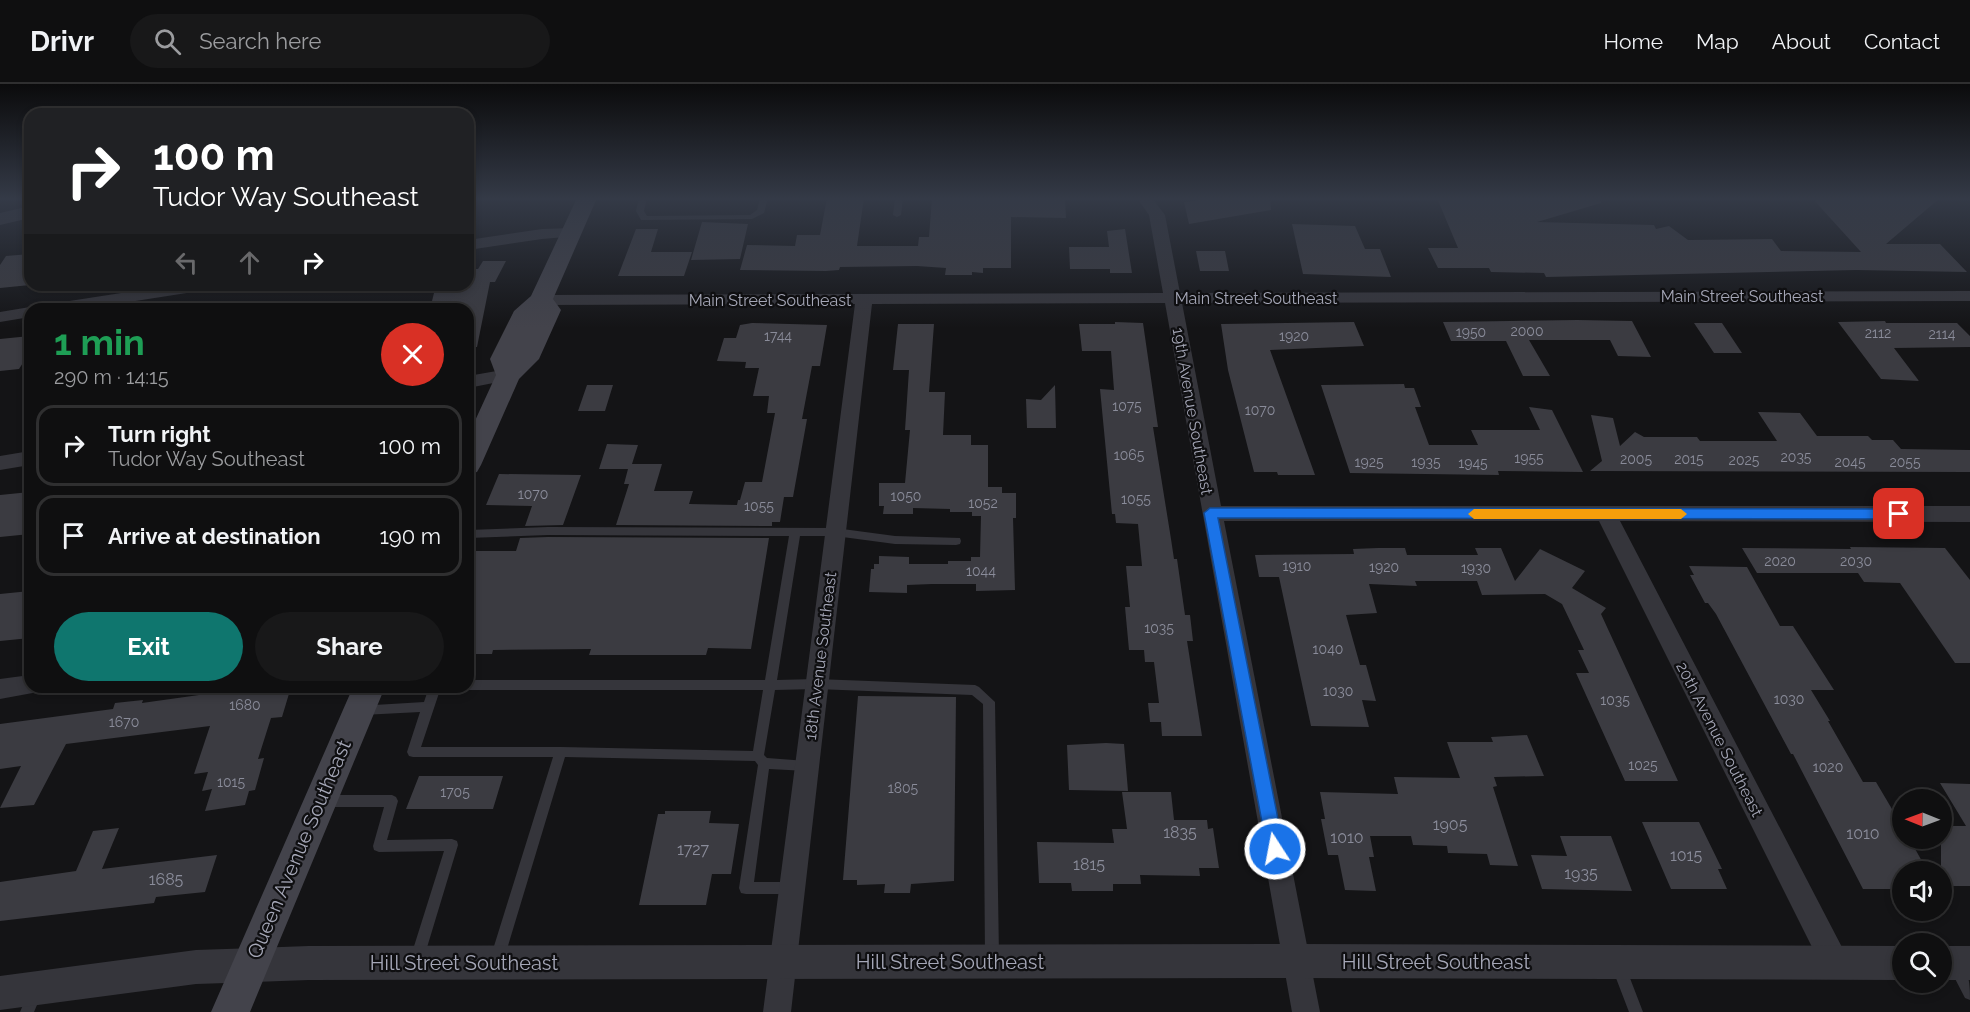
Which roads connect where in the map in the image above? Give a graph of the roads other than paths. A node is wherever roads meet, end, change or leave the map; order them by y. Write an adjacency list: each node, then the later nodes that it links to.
1 (493, 241): 4 (street)
2 (567, 241): 8 (main road)
3 (1161, 241): 7 (street, 19th Avenue Southeast)
4 (474, 244)
5 (167, 291): 10 (street)
6 (1970, 296): 7 (street, Main Street Southeast)
7 (1173, 298): 9 (street, Main Street Southeast); 18 (street, 19th Avenue Southeast)
8 (542, 300): 9 (street, Main Street Southeast); 13 (main road)
9 (864, 300): 22 (street, 18th Avenue Southeast)
10 (89, 303)
11 (24, 313): 12 (street)
12 (0, 317)
13 (508, 375): 14 (street); 15 (main road)
14 (474, 381)
15 (474, 452)
16 (24, 459): 17 (street)
17 (0, 463)
18 (1210, 513): 19 (street); 38 (street, 19th Avenue Southeast)
19 (1606, 514): 20 (street); 44 (street, 20th Avenue Southeast)
20 (1969, 515)
21 (795, 532): 22 (lane); 23 (lane); 27 (lane)
22 (835, 532): 24 (lane); 25 (street, 18th Avenue Southeast)
23 (474, 534)
24 (956, 541)
25 (816, 684): 27 (lane); 35 (street, 18th Avenue Southeast); 41 (lane)
26 (474, 685): 27 (lane)
27 (770, 685): 34 (lane)
28 (24, 686): 29 (street)
29 (0, 689)
30 (433, 693): 32 (lane)
31 (364, 698): 32 (lane); 36 (main road, Queen Avenue Southeast)
32 (429, 707): 33 (lane)
33 (561, 752): 34 (lane); 43 (lane)
34 (761, 760): 35 (lane); 37 (lane)
35 (807, 766): 37 (street, 18th Avenue Southeast)
36 (319, 801): 39 (lane); 47 (main road, Queen Avenue Southeast)
37 (792, 888): 40 (street, 18th Avenue Southeast)
38 (1297, 961): 41 (street, Hill Street Southeast); 42 (street, Hill Street Southeast); 53 (street, 19th Avenue Southeast)
39 (416, 962): 43 (street, Hill Street Southeast); 47 (street, Hill Street Southeast)
40 (783, 962): 41 (street, Hill Street Southeast); 43 (street, Hill Street Southeast); 52 (street, 18th Avenue Southeast)
41 (993, 962)
42 (1617, 962): 44 (street, Hill Street Southeast); 54 (lane)
43 (496, 963)
44 (1835, 963): 45 (street, Hill Street Southeast)
45 (1892, 963)
46 (1955, 963): 49 (lane)
47 (250, 964): 50 (street, Hill Street Southeast); 51 (main road, Queen Avenue Southeast)
48 (0, 993): 50 (street, Hill Street Southeast)
49 (1970, 993)
50 (32, 1000)
51 (230, 1012)
52 (777, 1012)
53 (1306, 1012)
54 (1636, 1012)

